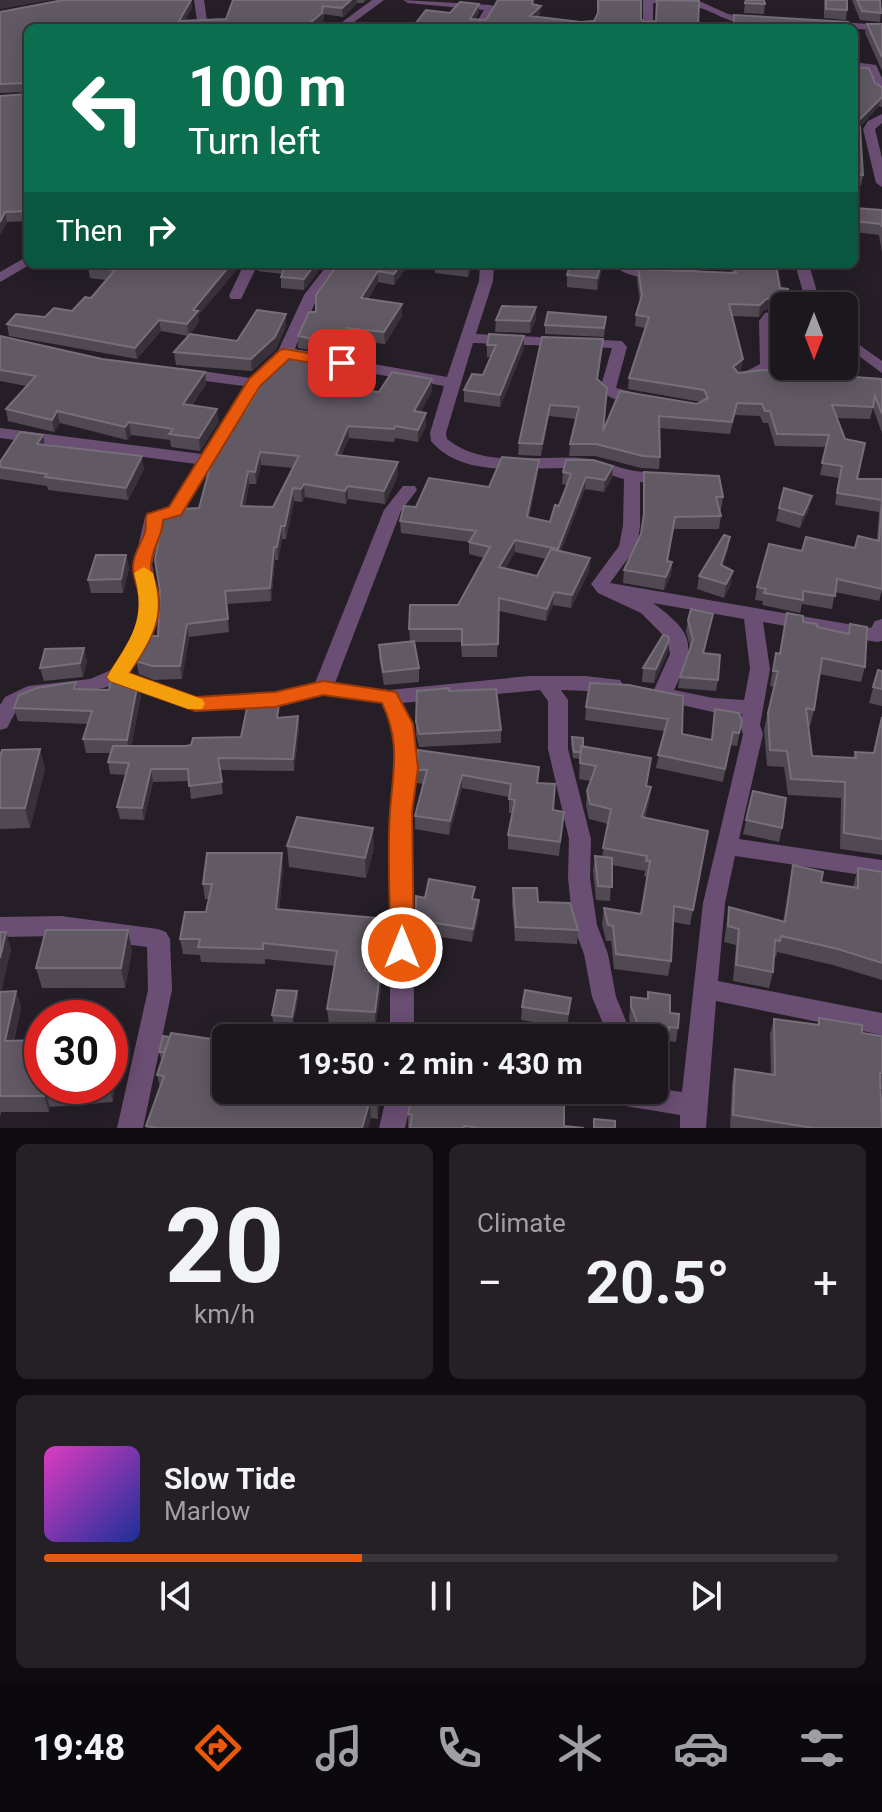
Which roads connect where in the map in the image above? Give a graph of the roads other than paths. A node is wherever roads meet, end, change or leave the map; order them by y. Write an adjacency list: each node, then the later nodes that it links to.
1 (199, 0): 7 (street)
2 (379, 0): 8 (street)
3 (408, 0): 9 (street)
4 (648, 0): 5 (street); 10 (street)
5 (767, 20)
6 (812, 23): 11 (street)
7 (201, 24)
8 (345, 24)
9 (481, 24)
10 (648, 24)
11 (826, 24)
12 (858, 26): 13 (street)
13 (882, 28)
14 (858, 65): 15 (street)
15 (882, 92)
16 (882, 118): 18 (street)
17 (858, 128): 18 (street)
18 (869, 129): 19 (street)
19 (878, 152): 20 (street)
20 (882, 183)
21 (24, 263): 28 (street)
22 (249, 268): 30 (street)
23 (332, 268): 34 (street)
24 (487, 268): 32 (street)
25 (624, 268): 26 (street)
26 (692, 268)
27 (803, 268): 29 (street)
28 (0, 278)
29 (810, 292)
30 (236, 296)
31 (770, 316): 37 (street)
32 (471, 338): 39 (street); 40 (street)
33 (858, 349): 35 (street)
34 (285, 353): 38 (street); 39 (street)
35 (882, 368)
36 (164, 371): 38 (street)
37 (742, 379)
38 (254, 383): 42 (street)
39 (454, 383): 43 (street)
40 (656, 401)
41 (0, 433): 42 (street)
42 (206, 460): 49 (street)
43 (632, 476): 44 (street); 46 (street)
44 (691, 480)
45 (409, 490): 51 (street)
46 (604, 589): 47 (street); 52 (street)
47 (753, 614): 48 (street); 54 (street)
48 (882, 625)
49 (117, 677): 51 (street); 55 (street)
50 (546, 684): 52 (street); 53 (street); 61 (street)
51 (323, 688): 53 (street)
52 (662, 694): 54 (street)
53 (389, 697): 60 (street)
54 (755, 708): 56 (street)
55 (0, 723)
56 (726, 846): 57 (street); 59 (street)
57 (882, 869)
58 (0, 927): 66 (street)
59 (705, 989): 62 (street); 65 (street)
60 (402, 1024)
61 (615, 1024)
62 (882, 1024)
63 (398, 1104): 67 (street)
64 (651, 1104): 65 (street)
65 (693, 1117)
66 (130, 1128)
67 (392, 1128)

